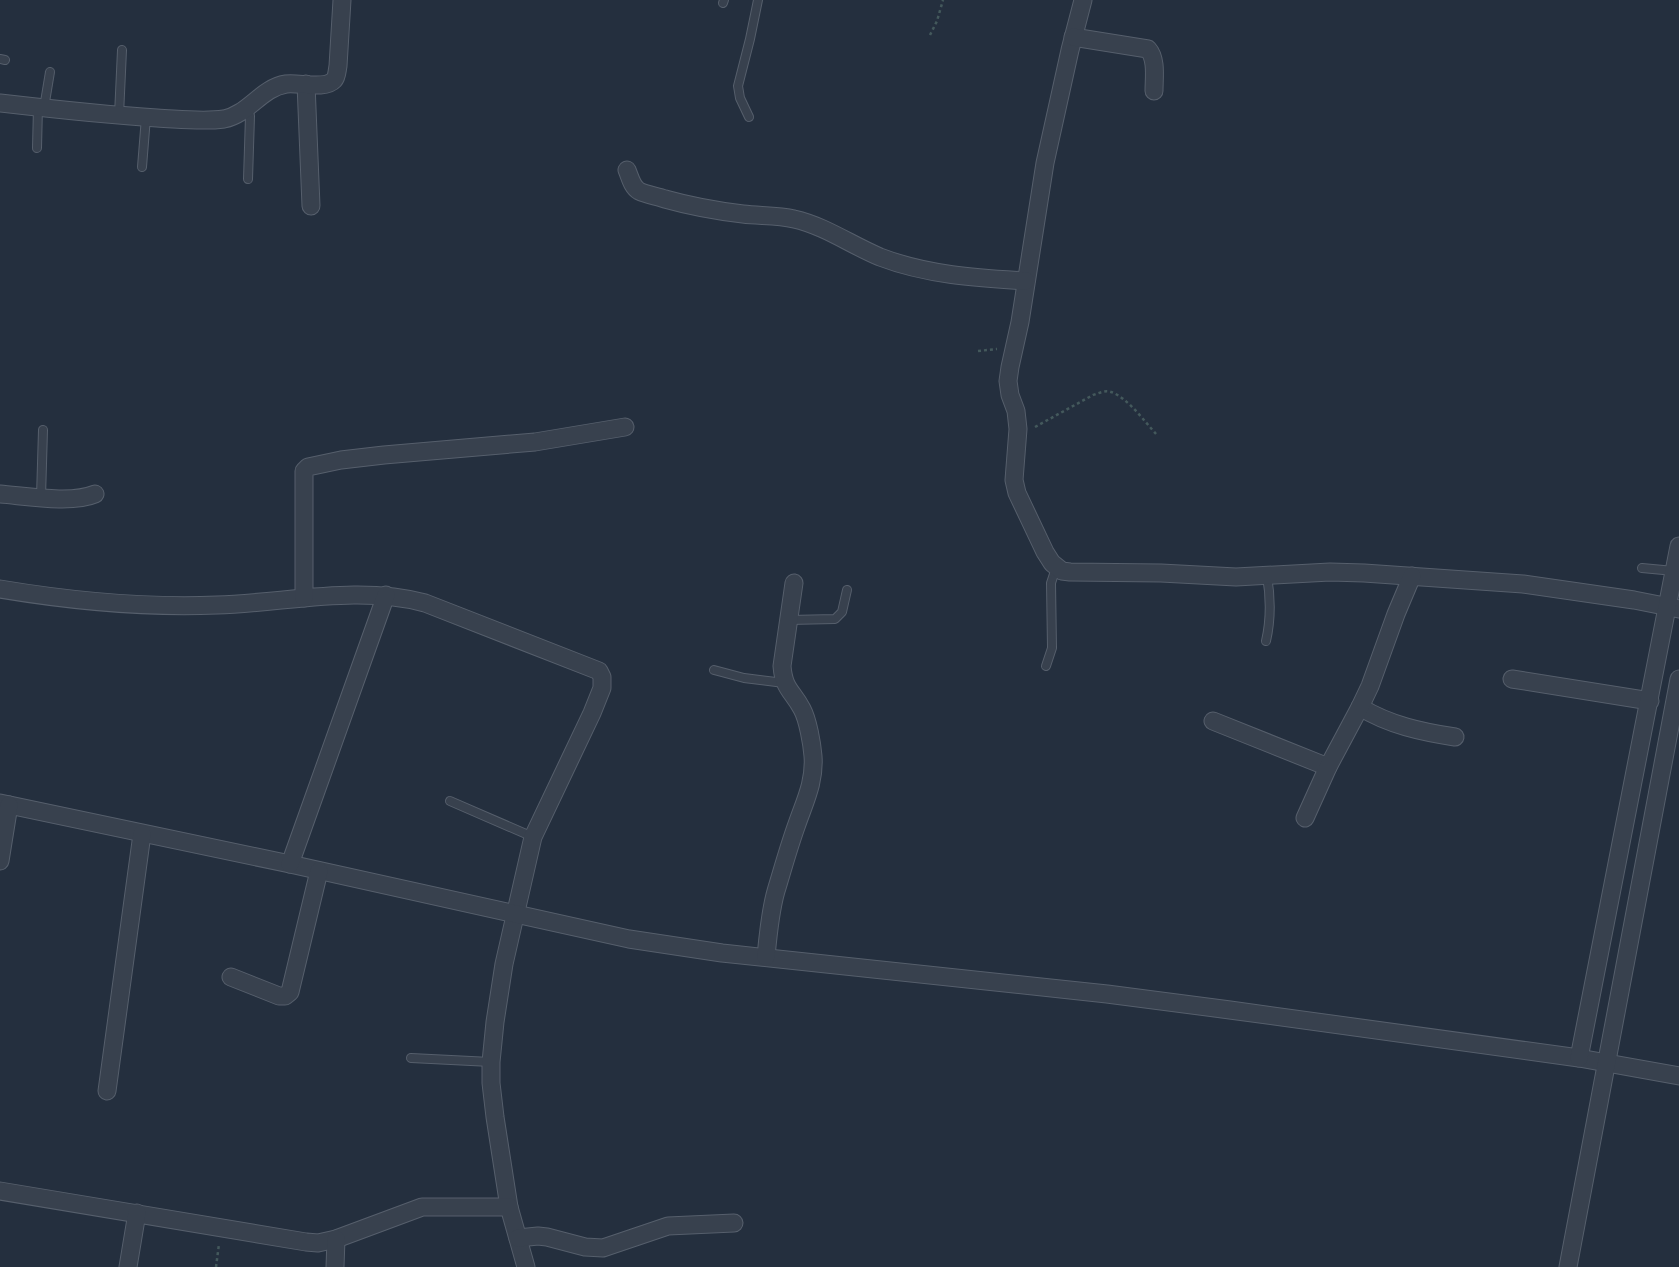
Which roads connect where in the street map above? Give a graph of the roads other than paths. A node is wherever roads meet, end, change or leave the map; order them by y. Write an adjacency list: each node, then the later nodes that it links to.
1 (342, 0): 7 (street)
2 (758, 0): 14 (lane)
3 (1084, 0): 4 (street)
4 (1073, 37): 8 (street); 20 (street)
5 (122, 50): 12 (lane)
6 (50, 72): 10 (lane)
7 (306, 84): 11 (street); 19 (street)
8 (1154, 91)
9 (0, 103): 10 (street)
10 (41, 108): 12 (street); 15 (lane)
11 (248, 108): 13 (street); 18 (lane)
12 (119, 115): 13 (street)
13 (146, 117): 16 (lane)
14 (748, 117)
15 (37, 148)
16 (142, 167)
17 (627, 170): 20 (street)
18 (248, 179)
19 (311, 206)
20 (1026, 281): 27 (street)
21 (625, 427): 36 (street)
22 (43, 430): 25 (lane)
23 (0, 494): 25 (street)
24 (95, 494): 25 (street)
25 (41, 497)
26 (1679, 546): 29 (street)
27 (1056, 568): 30 (street); 40 (lane)
28 (1642, 568): 29 (lane)
29 (1674, 571): 37 (street)
30 (1267, 576): 31 (street); 39 (lane)
31 (1412, 576): 37 (street); 46 (street)
32 (794, 583): 38 (street)
33 (0, 589): 36 (street)
34 (847, 590): 38 (lane)
35 (386, 596): 36 (street); 54 (street); 56 (street)
36 (304, 598)
37 (1674, 608): 45 (street)
38 (789, 620): 44 (street)
39 (1266, 641)
40 (1046, 666)
41 (714, 670): 44 (lane)
42 (1512, 679): 45 (street)
43 (1679, 679): 62 (street)
44 (784, 683): 59 (street)
45 (1650, 701): 62 (street)
46 (1360, 707): 48 (street); 49 (street)
47 (1212, 721): 49 (street)
48 (1455, 737)
49 (1328, 767): 52 (street)
50 (450, 801): 54 (lane)
51 (5, 804): 53 (street); 55 (street)
52 (1305, 818)
53 (142, 834): 56 (street); 65 (street)
54 (533, 837): 58 (street)
55 (0, 861)
56 (290, 864): 57 (street)
57 (319, 871): 58 (street); 60 (street)
58 (516, 914): 59 (street); 63 (street)
59 (766, 957): 62 (street)
60 (231, 977)
61 (410, 1058): 63 (lane)
62 (1593, 1061): 64 (street); 75 (street)
63 (491, 1062): 67 (street)
64 (1679, 1076)
65 (107, 1091)
66 (0, 1191): 68 (street)
67 (509, 1207): 70 (street); 71 (street)
68 (137, 1213): 71 (street); 72 (street)
69 (734, 1223): 70 (street)
70 (518, 1238): 74 (street)
71 (336, 1239): 73 (street)
72 (128, 1267)
73 (335, 1267)
74 (526, 1267)
75 (1568, 1267)

